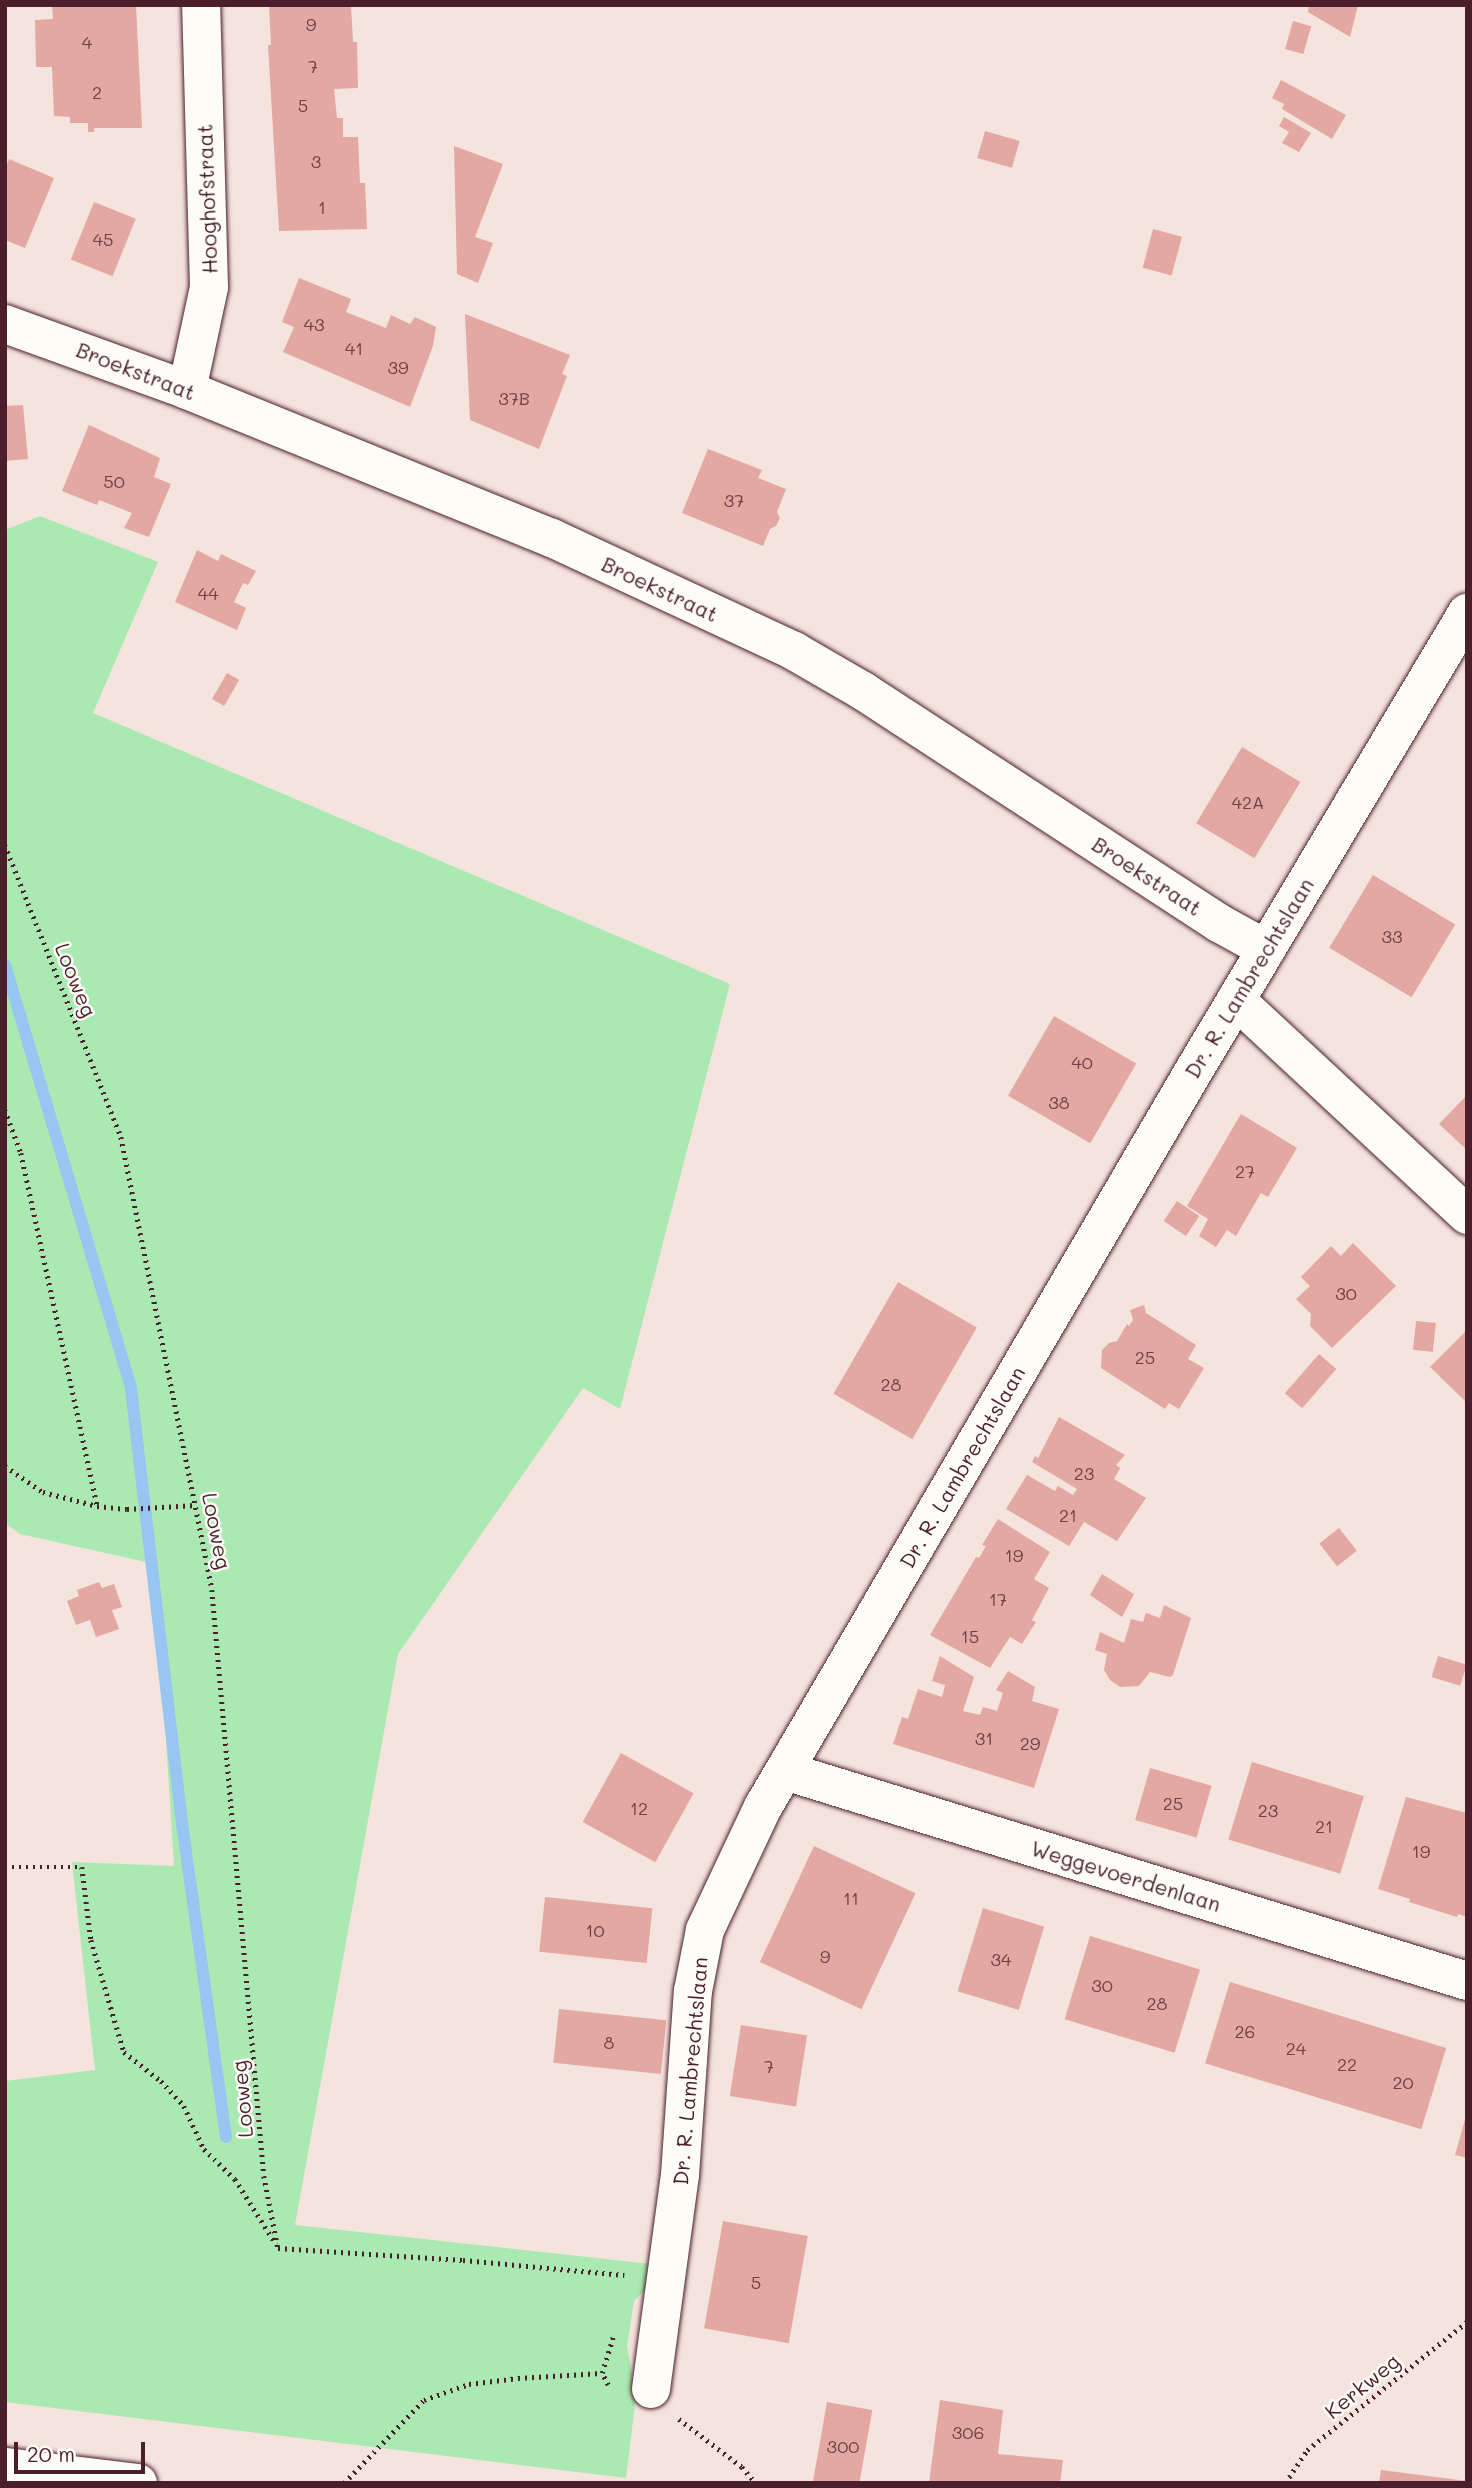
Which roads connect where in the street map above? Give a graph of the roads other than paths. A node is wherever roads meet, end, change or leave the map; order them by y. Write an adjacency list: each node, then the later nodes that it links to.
1 (201, 5): 3 (street, Hooghofstraat)
2 (5, 324): 3 (street, Broekstraat)
3 (187, 390): 5 (street, Broekstraat)
4 (1467, 613): 5 (street, Dr. R. Lambrechtslaan)
5 (1266, 949): 6 (street, Dr. R. Lambrechtslaan)
6 (1236, 1000): 7 (street); 8 (street, Dr. R. Lambrechtslaan)
7 (1467, 1215)
8 (785, 1771): 9 (street, Weggevoerdenlaan); 10 (street, Dr. R. Lambrechtslaan)
9 (1467, 1981)
10 (651, 2389)
11 (5, 2467): 12 (street)
12 (138, 2483)

